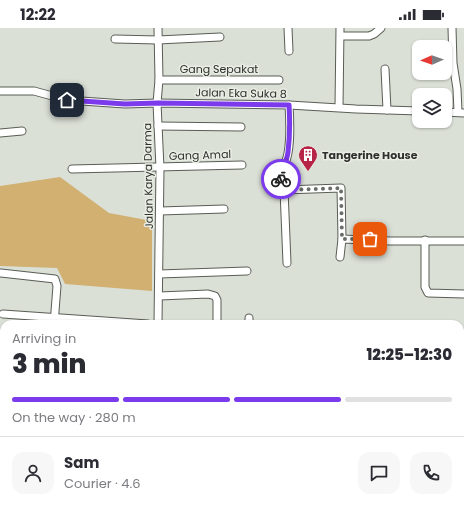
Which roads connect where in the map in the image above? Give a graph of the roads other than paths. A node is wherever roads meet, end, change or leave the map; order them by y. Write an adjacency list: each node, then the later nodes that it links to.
1 (158, 28): 9 (street, Jalan Karya Darma)
2 (288, 28): 10 (street)
3 (340, 28): 7 (street)
4 (381, 28): 7 (street)
5 (452, 28): 20 (street)
6 (220, 36): 9 (street)
7 (341, 36): 17 (street)
8 (115, 39): 9 (street)
9 (158, 40): 12 (street, Jalan Karya Darma)
10 (289, 51)
11 (385, 69): 18 (street)
12 (159, 80): 13 (street, Gang Sepakat); 15 (street, Jalan Karya Darma)
13 (279, 80)
14 (0, 91): 15 (street, Jalan Eka Suka 8)
15 (158, 103): 16 (street, Jalan Eka Suka 8); 21 (street, Jalan Karya Darma)
16 (289, 105): 17 (street, Jalan Eka Suka 8); 28 (street)
17 (339, 107): 18 (street, Jalan Eka Suka 8)
18 (387, 110): 19 (street, Jalan Eka Suka 8)
19 (412, 111)
20 (461, 113)
21 (158, 126): 22 (street); 26 (street, Jalan Karya Darma)
22 (241, 127)
23 (22, 131): 24 (street)
24 (0, 133)
25 (242, 165): 26 (street, Gang Amal)
26 (160, 168): 27 (street, Gang Amal); 30 (street, Jalan Karya Darma)
27 (72, 169)
28 (284, 190): 31 (street); 35 (street)
29 (224, 209): 30 (street)
30 (160, 211): 38 (street, Jalan Karya Darma)
31 (342, 239): 32 (street); 34 (street)
32 (424, 240): 33 (street); 39 (street)
33 (464, 241)
34 (340, 257)
35 (287, 263)
36 (247, 271): 38 (street)
37 (1, 273): 43 (street)
38 (159, 274): 40 (street, Jalan Karya Darma)
39 (464, 294)
40 (159, 296): 44 (street, Jalan Karya Darma); 45 (street)
41 (2, 314): 42 (street)
42 (47, 320)
43 (54, 320)
44 (158, 320)
45 (217, 320)
46 (38, 516): 47 (street)
47 (65, 516)

